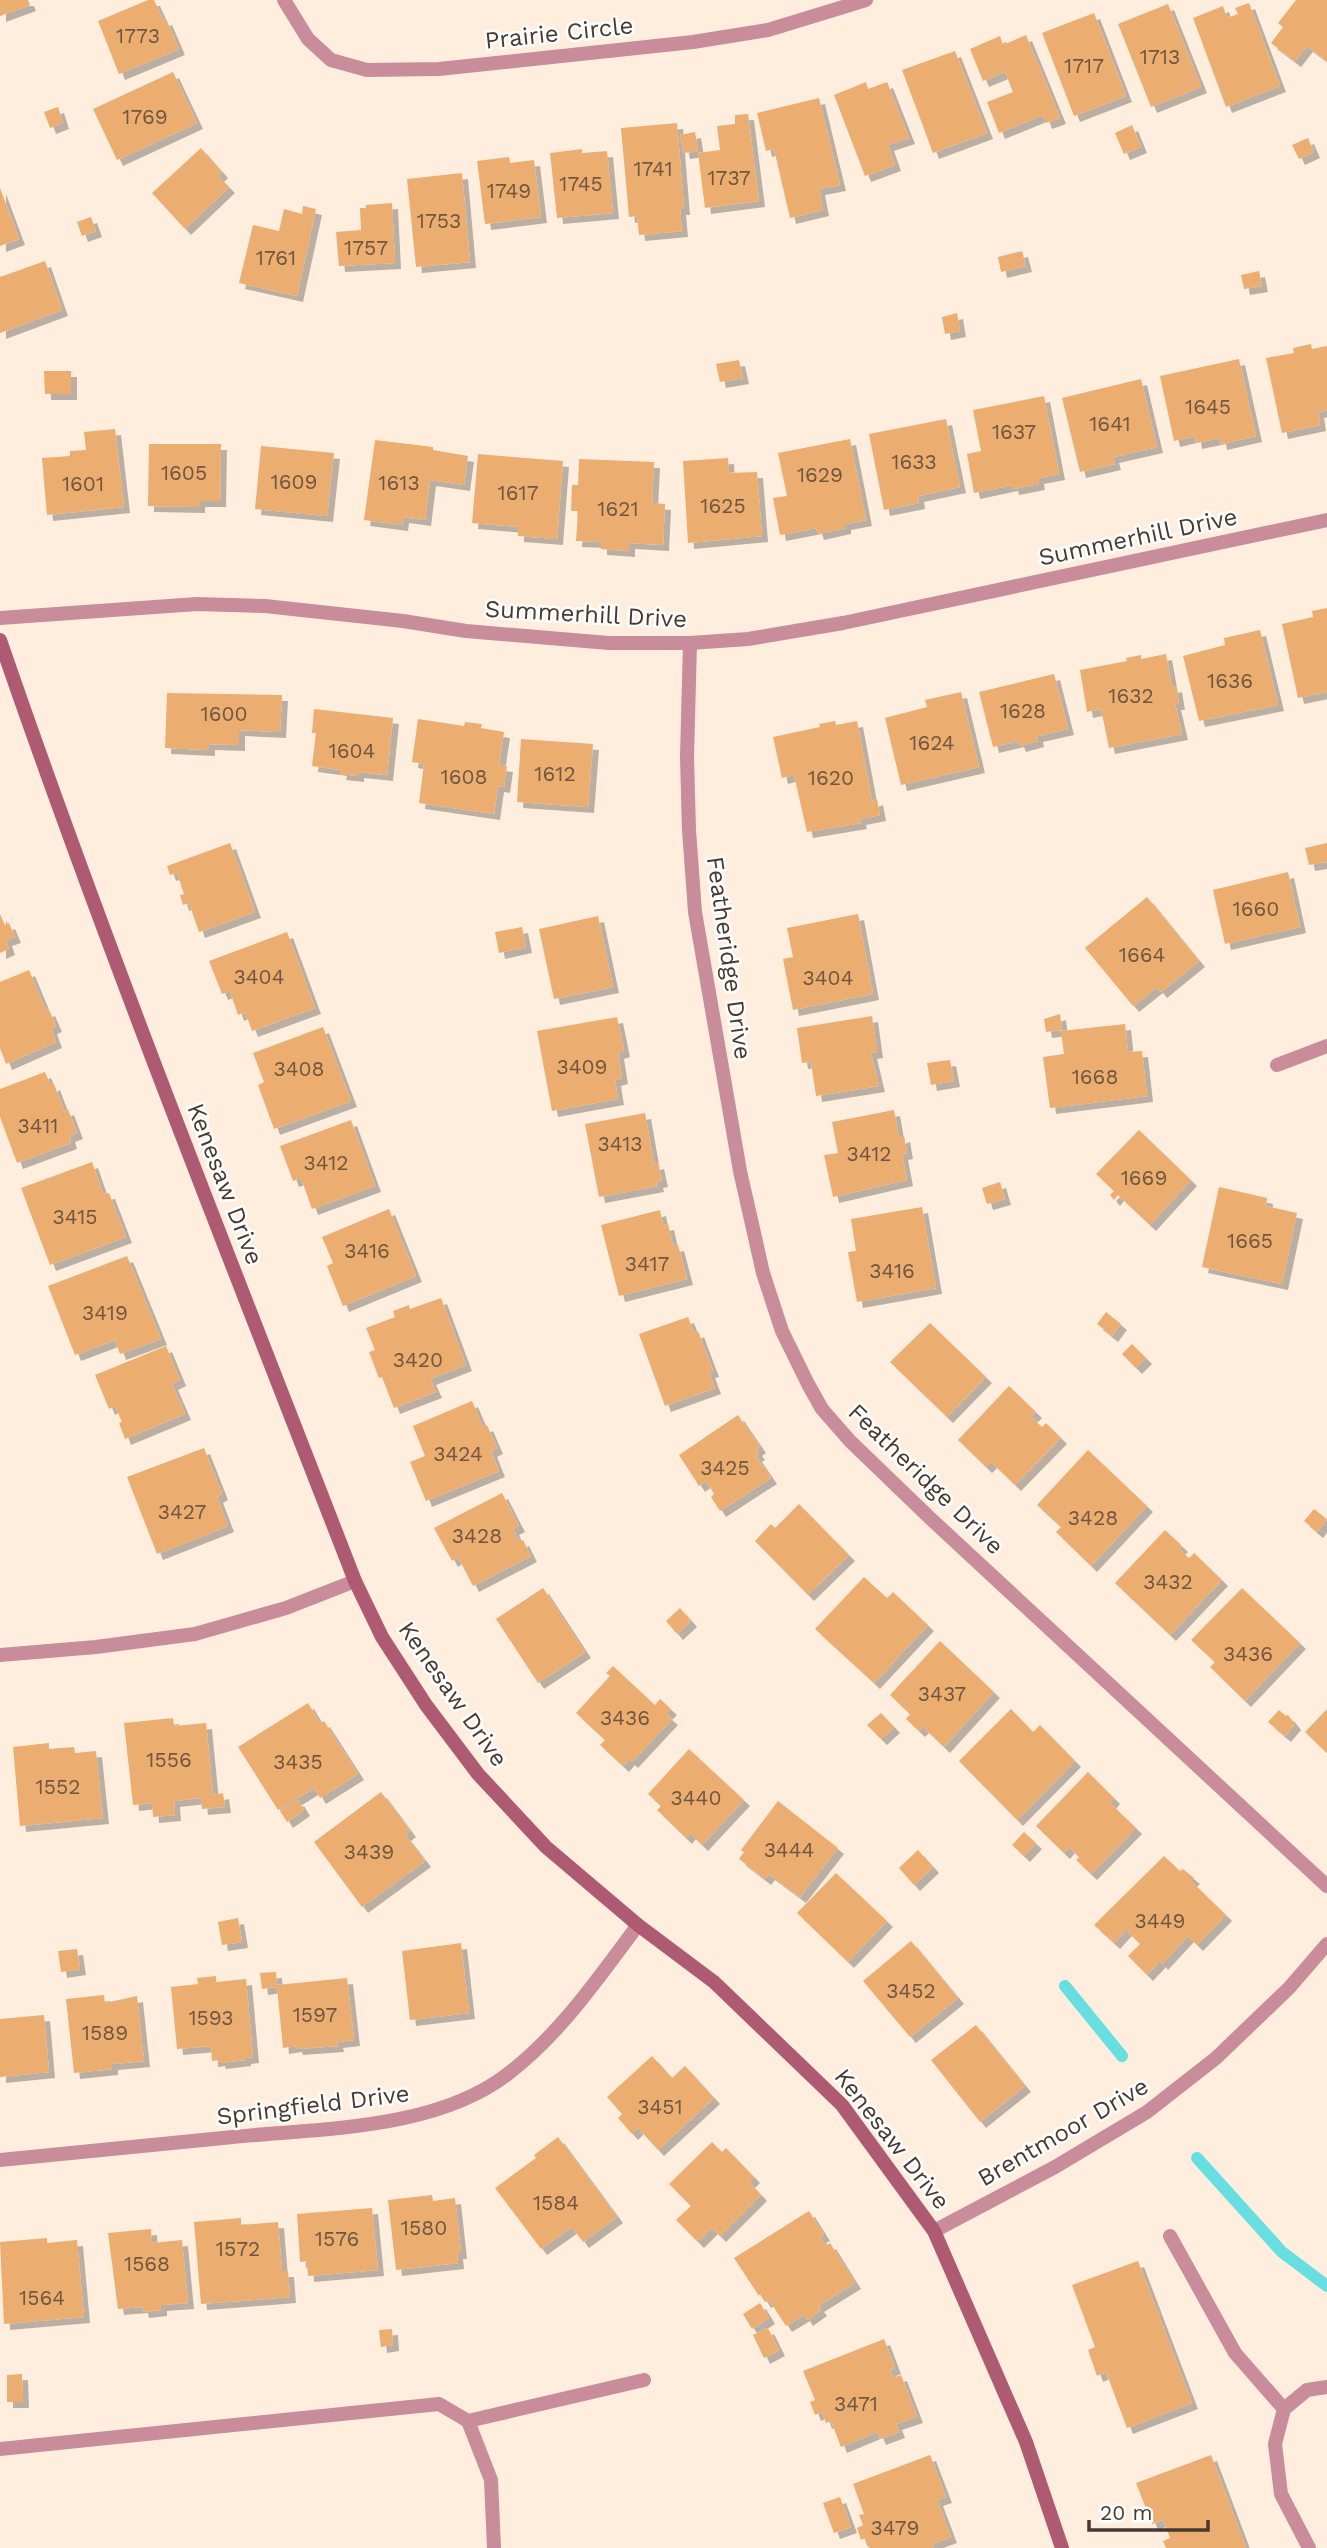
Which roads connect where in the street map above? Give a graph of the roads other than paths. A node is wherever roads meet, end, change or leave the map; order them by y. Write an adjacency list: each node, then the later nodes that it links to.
1 (284, 0): 2 (street, Prairie Circle)
2 (866, 0)
3 (1327, 520): 6 (street, Summerhill Drive)
4 (0, 618): 6 (street, Summerhill Drive)
5 (0, 640): 9 (street, Kenesaw Drive)
6 (690, 643): 11 (street, Featheridge Drive)
7 (1327, 1046): 8 (street)
8 (1277, 1065)
9 (355, 1581): 10 (street); 12 (street, Kenesaw Drive)
10 (0, 1655)
11 (1327, 1886)
12 (638, 1925): 14 (street, Springfield Drive); 15 (street, Kenesaw Drive)
13 (1327, 1944): 15 (street, Brentmoor Drive)
14 (0, 2160)
15 (934, 2231): 23 (street, Kenesaw Drive)
16 (1170, 2236): 19 (street)
17 (644, 2380): 20 (street)
18 (1327, 2388): 19 (street)
19 (1284, 2409): 24 (street)
20 (468, 2421): 21 (street); 22 (street)
21 (0, 2449)
22 (495, 2548)
23 (1062, 2548)
24 (1309, 2548)

